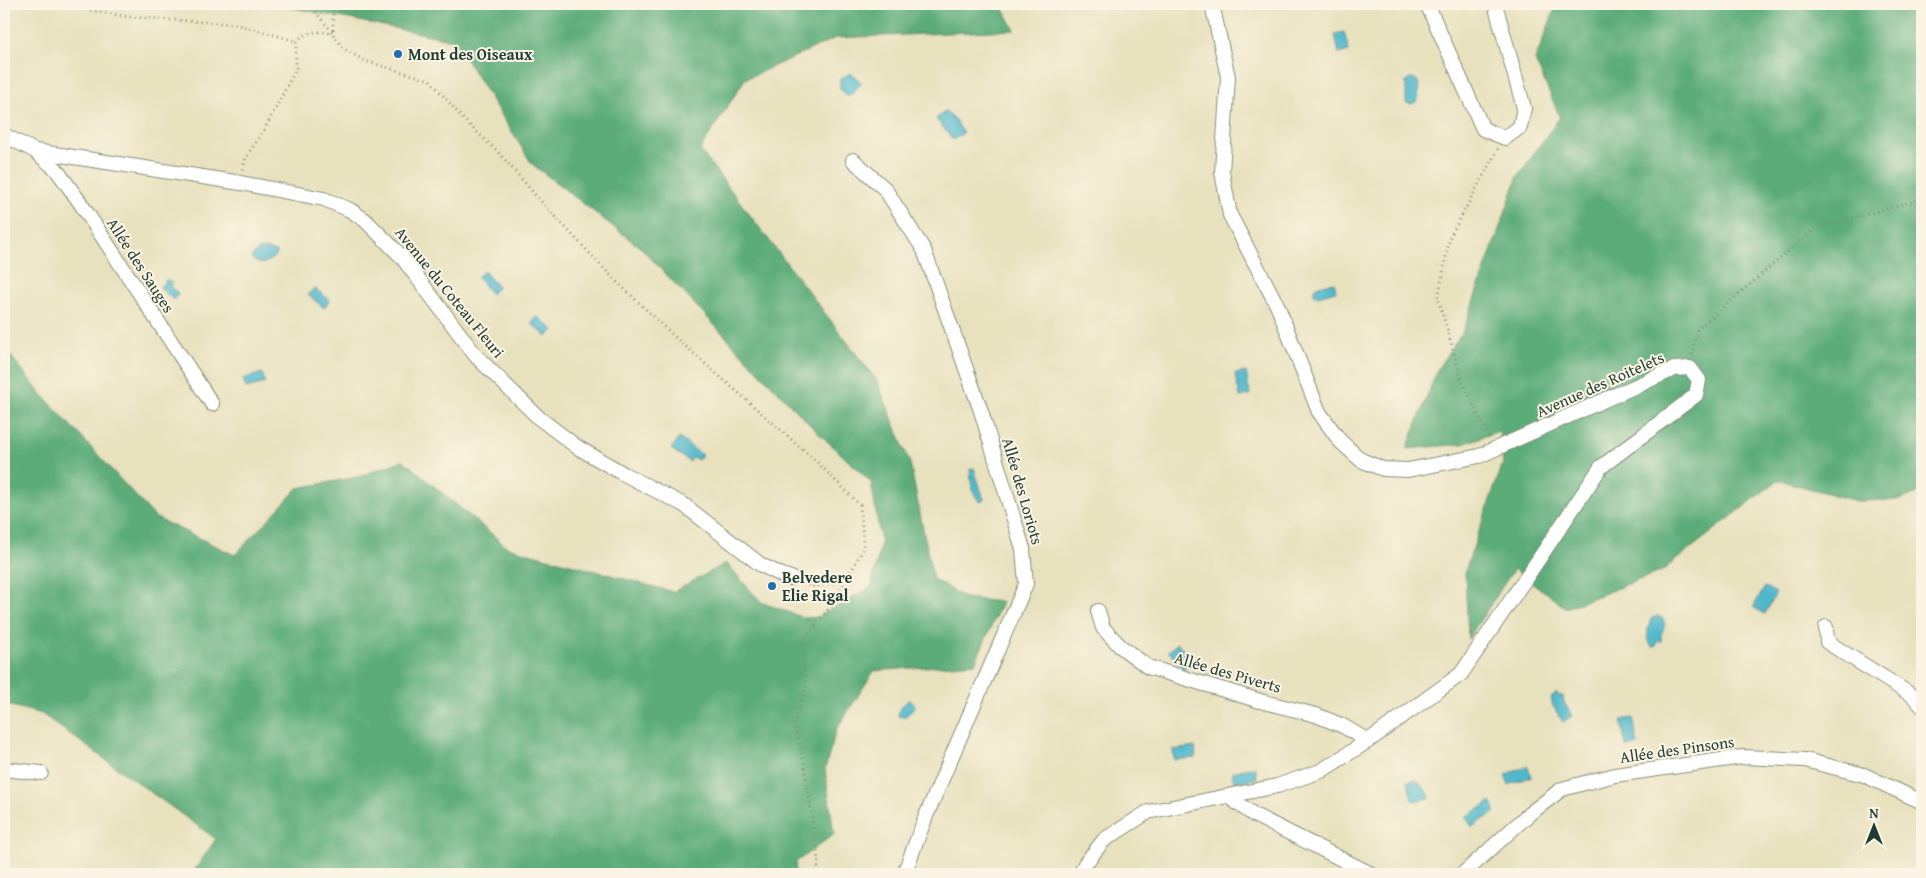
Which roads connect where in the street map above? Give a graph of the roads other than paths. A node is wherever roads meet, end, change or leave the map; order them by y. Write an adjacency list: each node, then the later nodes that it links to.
1 (1212, 4): 12 (street, Avenue des Roitelets)
2 (1427, 4): 3 (street)
3 (1495, 4)
4 (4, 135): 5 (street, Avenue du Coteau Fleuri)
5 (34, 151): 7 (street, Allée des Sauges); 8 (street, Avenue du Coteau Fleuri)
6 (853, 160): 17 (street, Allée des Loriots)
7 (212, 404)
8 (792, 578)
9 (1098, 611): 12 (street, Allée des Piverts)
10 (1826, 627): 11 (street)
11 (1922, 706)
12 (1368, 741): 15 (street, Avenue des Roitelets)
13 (4, 769): 14 (street)
14 (41, 773)
15 (1229, 797): 18 (street, Avenue des Roitelets); 19 (street)
16 (1922, 802): 20 (street, Allée des Pinsons)
17 (904, 874)
18 (1080, 874)
19 (1371, 874)
20 (1463, 874)

